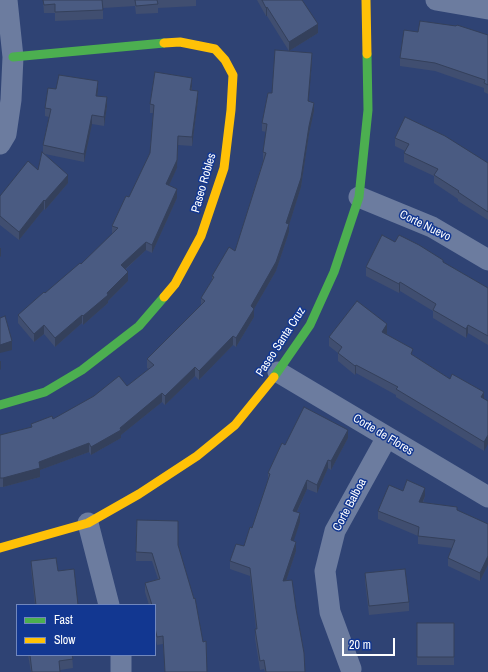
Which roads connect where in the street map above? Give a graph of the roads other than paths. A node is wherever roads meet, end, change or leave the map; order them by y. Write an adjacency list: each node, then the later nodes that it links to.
1 (7, 0): 5 (street)
2 (366, 0): 7 (street, Paseo Santa Cruz)
3 (436, 0): 4 (street)
4 (488, 9)
5 (13, 57): 6 (street); 10 (street, Paseo Robles)
6 (0, 144)
7 (359, 197): 8 (street, Corte Nuevo); 9 (street, Paseo Santa Cruz)
8 (488, 260)
9 (278, 372): 11 (street, Corte de Flores); 13 (street, Paseo Santa Cruz)
10 (0, 405)
11 (387, 437): 12 (street, Corte de Flores); 17 (street, Corte Balboa)
12 (488, 497)
13 (88, 523): 14 (street, Paseo Santa Cruz); 15 (street)
14 (0, 548)
15 (109, 604)
16 (121, 656): 18 (street)
17 (351, 669)
18 (121, 672)

